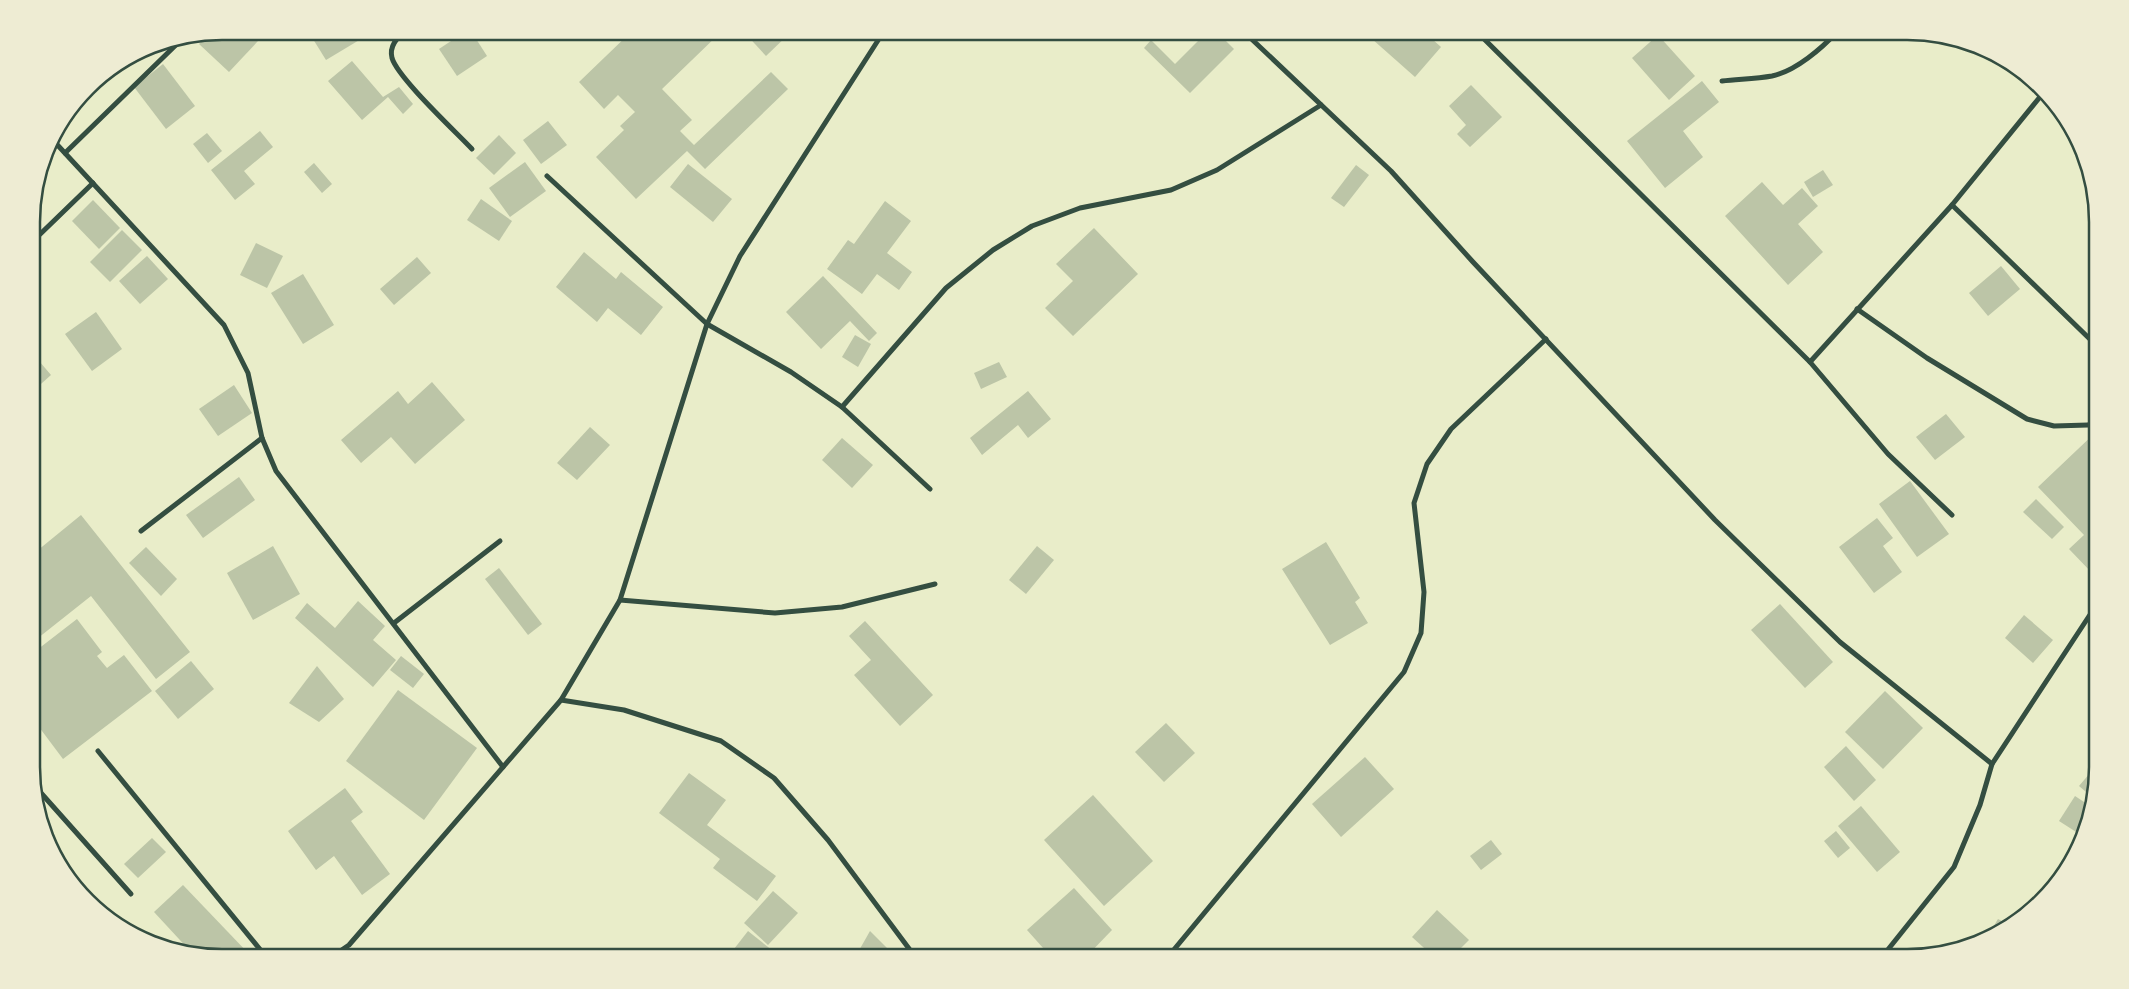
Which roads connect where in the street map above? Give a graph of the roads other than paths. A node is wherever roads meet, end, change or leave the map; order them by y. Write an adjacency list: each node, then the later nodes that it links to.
1 (396, 40): 11 (street)
2 (878, 40): 18 (street)
3 (1252, 40): 9 (street)
4 (1485, 40): 21 (street)
5 (1829, 40): 7 (street)
6 (175, 46): 12 (street)
7 (1722, 81)
8 (2040, 97): 15 (street)
9 (1321, 105): 20 (street); 22 (street)
10 (57, 145): 12 (street)
11 (472, 149)
12 (65, 153): 14 (street)
13 (547, 176): 18 (street)
14 (93, 183): 16 (street); 24 (street)
15 (1952, 204): 17 (street); 19 (street)
16 (40, 234)
17 (1857, 309): 21 (street); 23 (street)
18 (707, 324): 22 (street); 30 (street)
19 (2089, 338)
20 (1546, 339): 35 (street); 42 (street)
21 (1810, 362): 26 (street)
22 (842, 407): 25 (street)
23 (2089, 424)
24 (262, 438): 27 (street); 32 (street)
25 (930, 489)
26 (1952, 515)
27 (141, 531)
28 (500, 541): 32 (street)
29 (935, 584): 30 (street)
30 (620, 600): 33 (street)
31 (2089, 616): 35 (street)
32 (394, 623): 36 (street)
33 (561, 700): 36 (street); 41 (street)
34 (98, 751): 39 (street)
35 (1992, 764): 43 (street)
36 (503, 767): 40 (street)
37 (42, 794): 38 (street)
38 (131, 894)
39 (260, 949)
40 (343, 949)
41 (909, 949)
42 (1175, 949)
43 (1888, 949)

